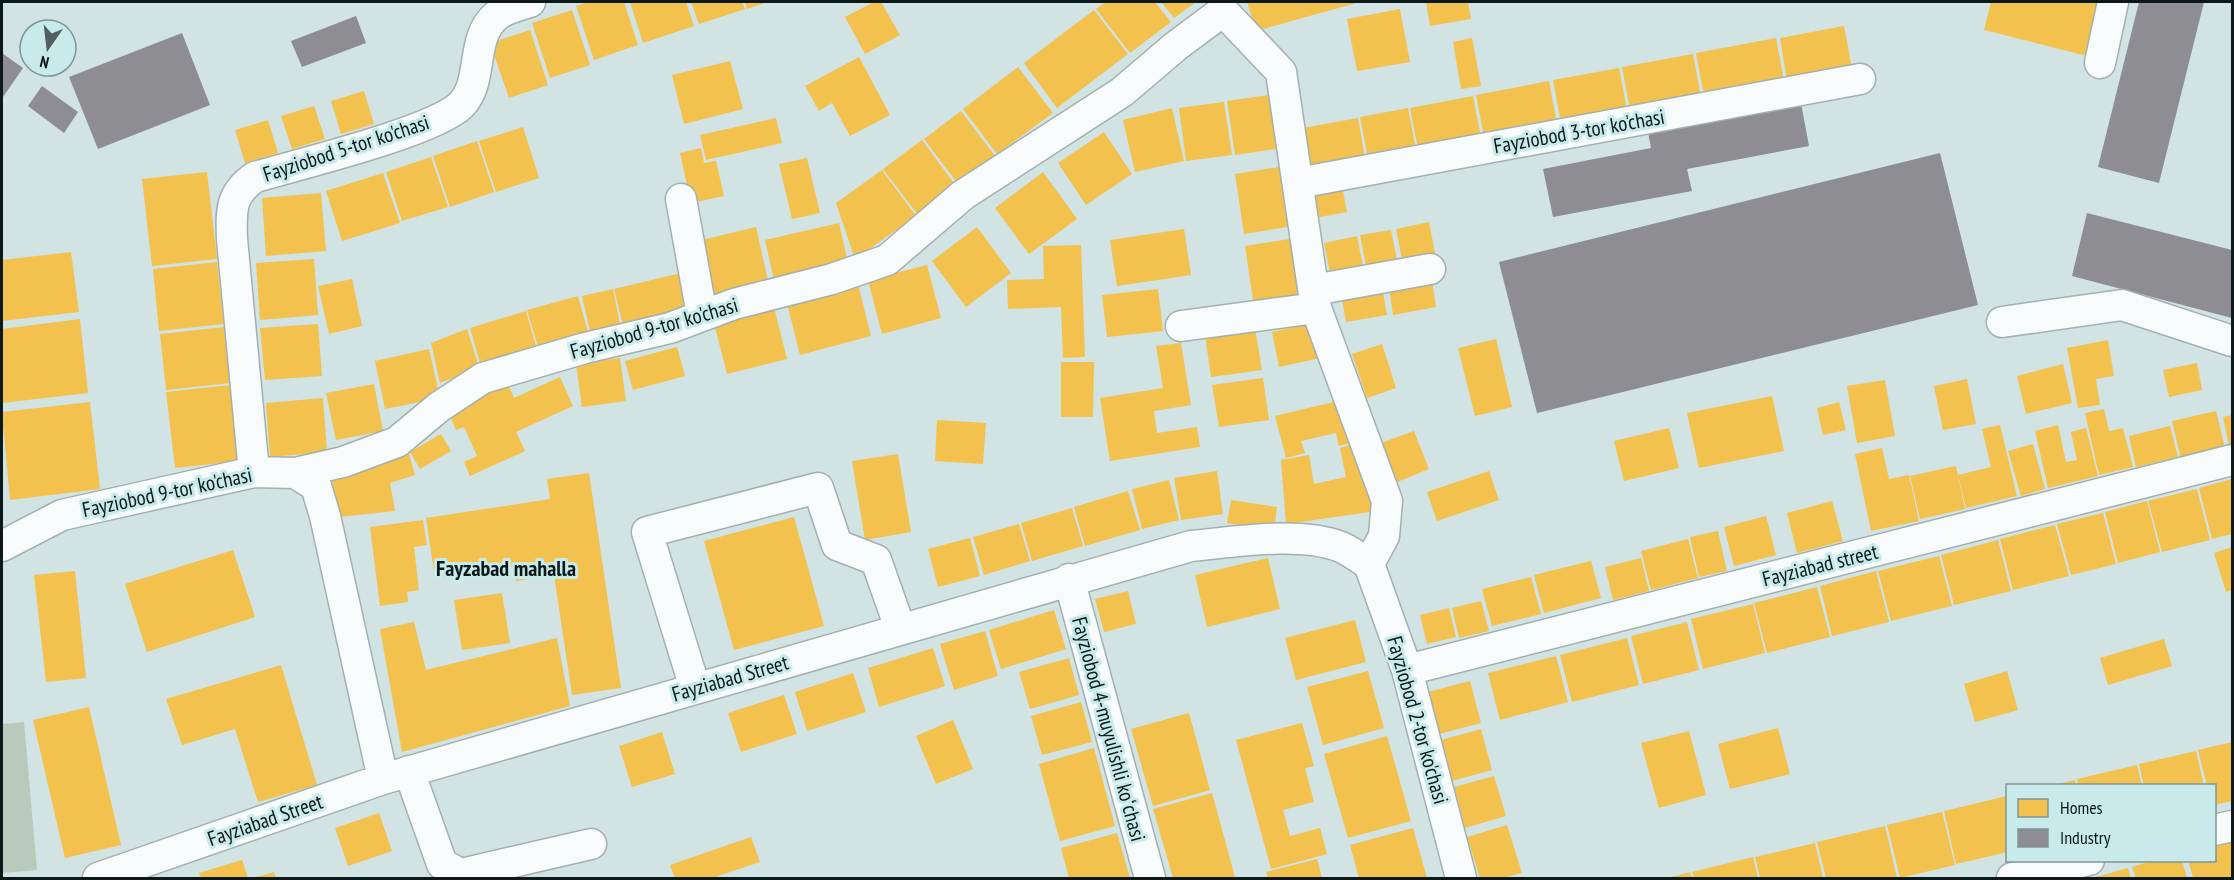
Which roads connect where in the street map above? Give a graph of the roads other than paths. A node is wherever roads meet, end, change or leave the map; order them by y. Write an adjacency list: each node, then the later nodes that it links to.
1 (530, 2): 15 (street, Fayziobod 5-tor ko'chasi)
2 (2113, 2): 4 (street)
3 (1223, 6): 6 (street); 10 (street, Fayziobod 9-tor ko'chasi)
4 (2100, 63)
5 (1860, 79): 6 (street, Fayziobod 3-tor ko'chasi)
6 (1298, 183): 9 (street)
7 (681, 199): 10 (street)
8 (1430, 269): 9 (street)
9 (1315, 298): 12 (street); 18 (street)
10 (702, 315): 16 (street, Fayziobod 9-tor ko'chasi)
11 (2002, 322): 13 (street)
12 (1181, 326)
13 (2232, 341)
14 (2232, 460): 21 (street, Fayziabad street)
15 (254, 472): 16 (street, Fayziobod 9-tor ko'chasi); 17 (street, Fayziobod 9-tor ko'chasi)
16 (295, 473): 23 (street)
17 (2, 546)
18 (1369, 564): 19 (street, Fayziabad Street); 21 (street, Fayziobod 2-tor ko'chasi)
19 (1069, 579): 20 (street, Fayziabad Street); 30 (street, Fayziobod 4-muyulishli koʻchasi)
20 (900, 628): 22 (street, Fayziabad Street); 22 (street)
21 (1407, 670): 31 (street, Fayziobod 2-tor ko'chasi)
22 (696, 688): 23 (street, Fayziabad Street)
23 (396, 775): 26 (street); 29 (street, Fayziabad Street)
24 (2232, 826): 25 (street)
25 (2216, 830)
26 (591, 844)
27 (2085, 862): 28 (street)
28 (2048, 875): 32 (street)
29 (98, 879)
30 (1150, 879)
31 (1461, 879)
32 (2012, 879)

